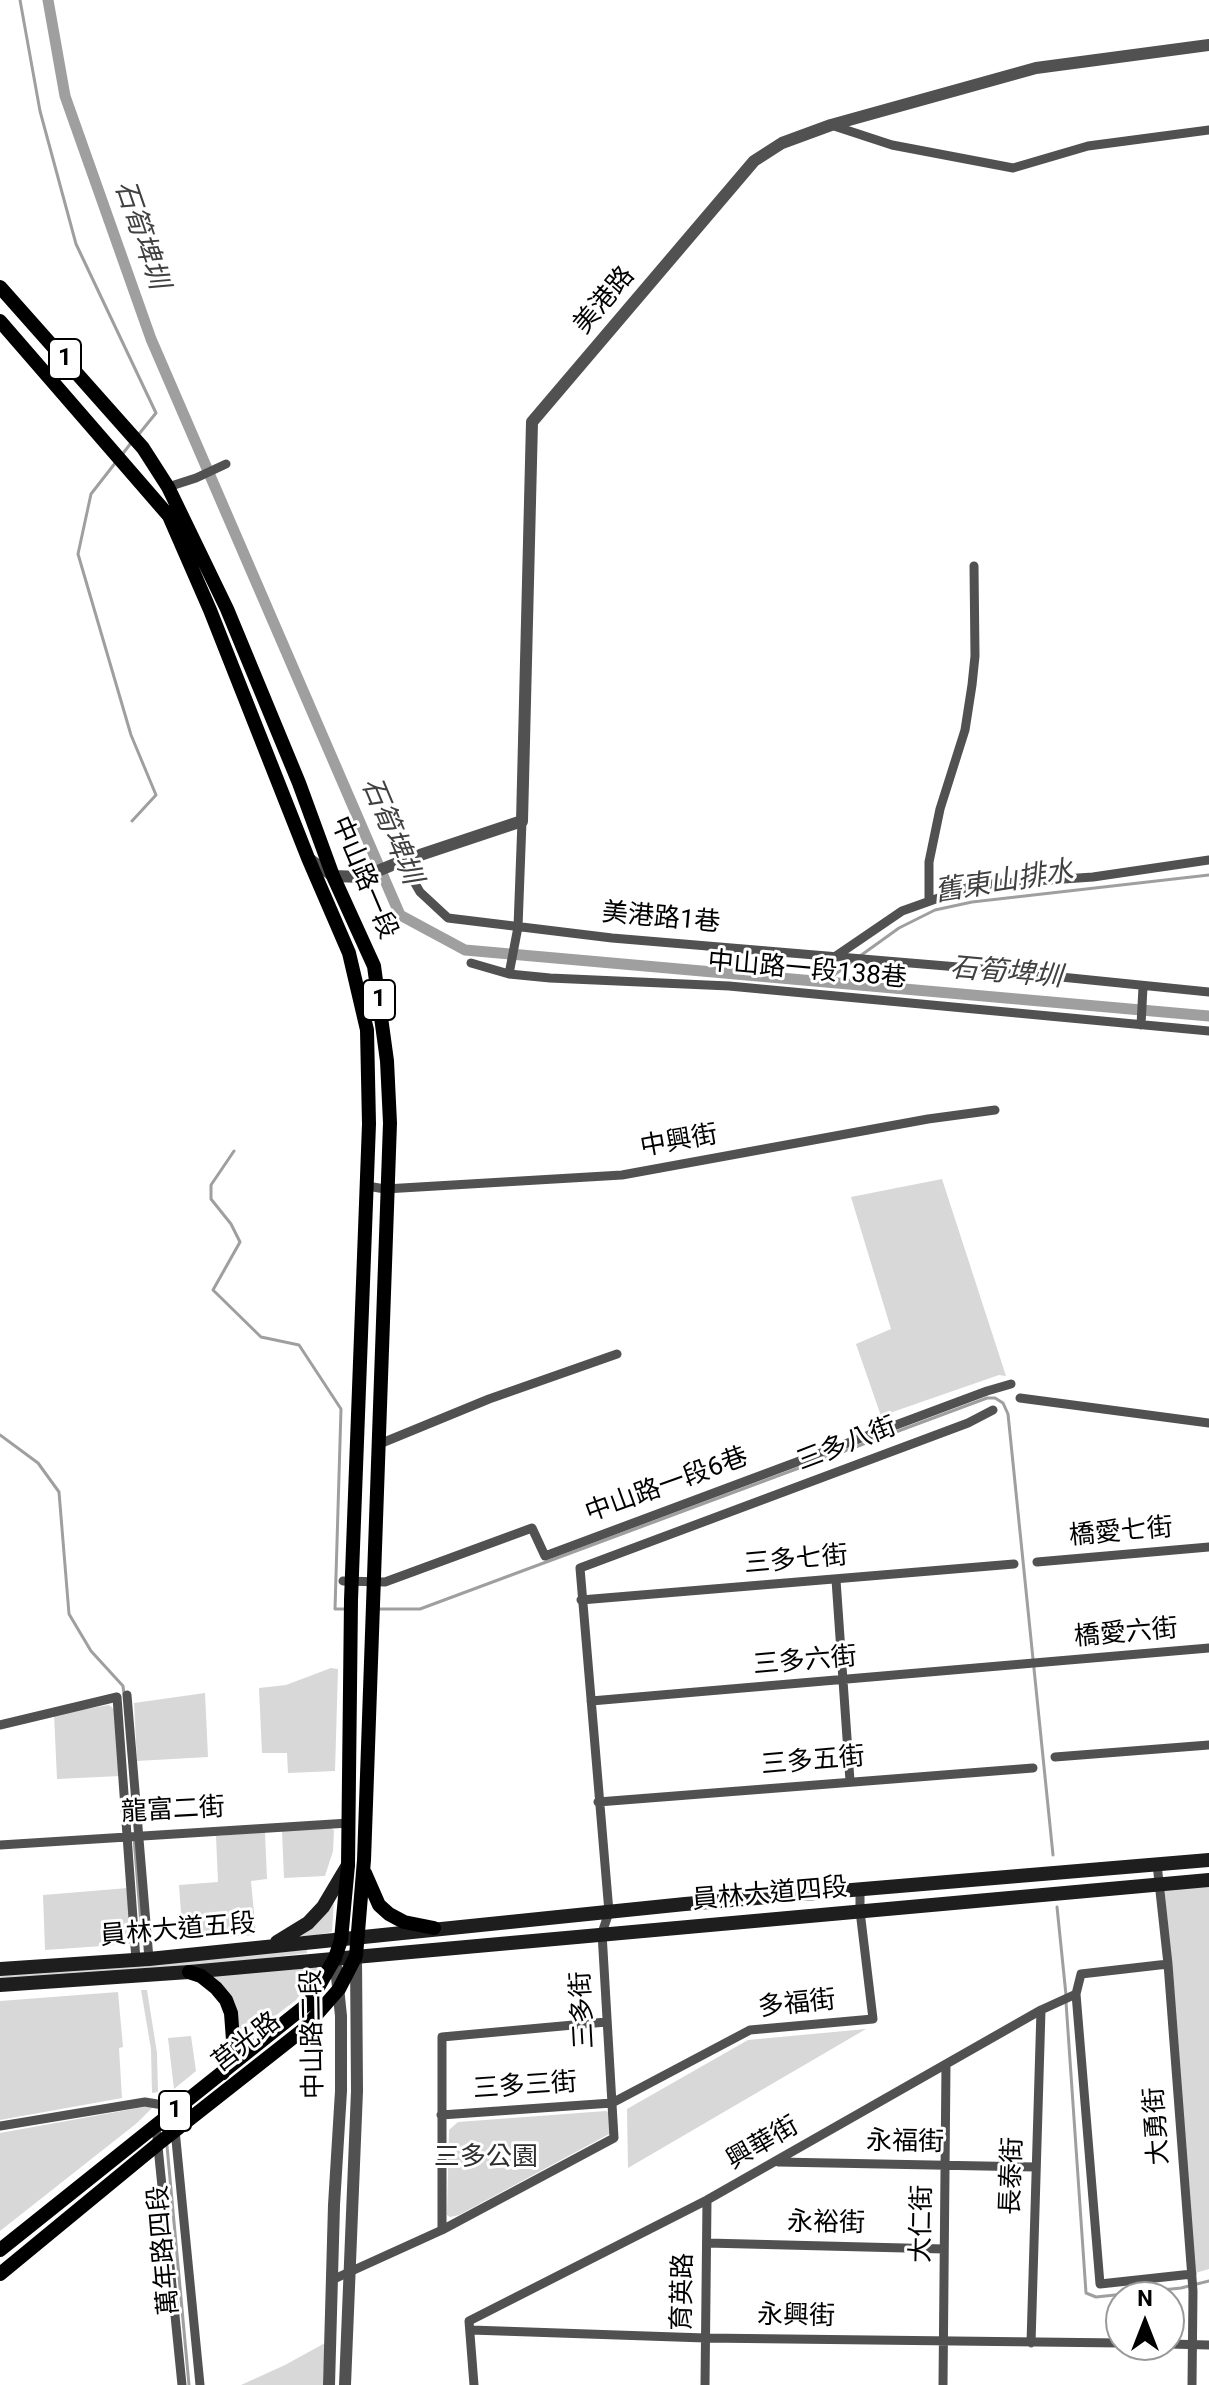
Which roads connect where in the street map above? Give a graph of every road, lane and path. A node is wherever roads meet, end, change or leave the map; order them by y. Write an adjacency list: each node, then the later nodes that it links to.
1 (1209, 45): 2 (street, 美港路)
2 (831, 125): 3 (street); 9 (street, 美港路)
3 (1209, 130)
4 (0, 287): 7 (main road, 中山路一段 / 1)
5 (0, 321): 10 (main road, 中山路一段 / 1)
6 (226, 464): 7 (street)
7 (168, 487): 13 (main road, 中山路一段 / 1)
8 (974, 566): 14 (street)
9 (522, 821): 12 (street); 15 (street)
10 (308, 858): 13 (street); 24 (main road, 中山路一段 / 1)
11 (1209, 860): 14 (street)
12 (397, 863): 13 (street); 15 (street, 美港路1巷)
13 (333, 876): 25 (main road, 中山路一段 / 1)
14 (929, 901): 16 (street)
15 (518, 927): 16 (street, 美港路1巷); 18 (street)
16 (836, 956): 19 (street, 美港路1巷)
17 (471, 963): 18 (street, 中山路一段138巷)
18 (509, 974): 21 (street, 中山路一段138巷)
19 (1143, 987): 20 (street, 美港路1巷); 21 (street)
20 (1209, 992)
21 (1141, 1025): 22 (street, 中山路一段138巷)
22 (1209, 1031)
23 (995, 1110): 25 (street, 中興街)
24 (367, 1186): 25 (street, 中興街); 37 (main road, 中山路一段 / 1)
25 (385, 1189): 31 (main road, 中山路一段 / 1)
26 (617, 1354): 31 (street)
27 (1011, 1384): 38 (street, 中山路一段6巷)
28 (1020, 1398): 30 (street)
29 (993, 1410): 35 (street, 三多八街)
30 (1209, 1423)
31 (377, 1445): 38 (main road, 中山路一段 / 1)
32 (1209, 1547): 33 (street, 橋愛七街)
33 (1037, 1562)
34 (1014, 1564): 36 (street, 三多七街)
35 (580, 1568): 39 (street, 三多街)
36 (836, 1580): 39 (street, 三多七街); 44 (street)
37 (348, 1581): 38 (street, 中山路一段6巷); 40 (main road, 中山路一段 / 1)
38 (373, 1582): 41 (main road, 中山路一段 / 1)
39 (581, 1600): 46 (street, 三多街)
40 (351, 1635): 53 (main road, 中山路二段 / 1)
41 (370, 1635): 60 (main road, 中山路二段 / 1)
42 (1209, 1648): 43 (street, 橋愛六街)
43 (1023, 1665): 44 (street, 三多六街)
44 (843, 1681): 46 (street, 三多六街); 51 (street)
45 (122, 1696): 47 (street); 54 (street); 55 (street)
46 (591, 1701): 52 (street, 三多街)
47 (0, 1725)
48 (1209, 1745): 49 (street)
49 (1055, 1757)
50 (1033, 1768): 51 (street, 三多五街)
51 (850, 1781): 52 (street, 三多五街)
52 (598, 1802): 65 (street, 三多街)
53 (349, 1823): 55 (street, 龍富二街); 59 (main road, 中山路二段 / 1)
54 (126, 1835): 55 (street, 龍富二街); 56 (street, 龍富二街); 73 (street)
55 (138, 1835): 73 (street)
56 (0, 1845)
57 (1209, 1860): 58 (main road, 員林大道四段)
58 (1157, 1864): 62 (street, 大勇街); 63 (main road, 員林大道四段)
59 (348, 1865): 69 (main road, 中山路二段 / 1); 70 (main road)
60 (363, 1869): 66 (main road); 68 (main road, 中山路二段 / 1)
61 (1209, 1880): 62 (main road, 員林大道四段)
62 (1158, 1885): 64 (main road, 員林大道四段); 74 (street, 大勇街)
63 (860, 1890): 64 (street, 多福街); 65 (main road, 員林大道四段)
64 (860, 1911): 67 (main road, 員林大道四段); 84 (street, 多福街)
65 (609, 1912): 66 (main road, 員林大道四段); 67 (street, 三多街)
66 (434, 1928): 68 (main road, 員林大道四段)
67 (602, 1933): 71 (main road, 員林大道四段); 81 (street, 三多街)
68 (359, 1936): 69 (main road, 員林大道五段); 71 (main road, 中山路二段 / 1)
69 (341, 1940): 70 (main road, 員林大道五段); 72 (main road, 中山路二段 / 1)
70 (248, 1949): 73 (main road, 員林大道五段)
71 (356, 1956): 72 (main road, 員林大道四段); 78 (main road, 莒光路 / 1); 101 (street, 中山路二段)
72 (335, 1958): 76 (main road, 員林大道五段); 78 (street, 中山路二段 / 1); 83 (main road, 莒光路 / 1)
73 (143, 1959): 75 (main road, 員林大道五段)
74 (1168, 1964): 79 (street, 興華街); 103 (street, 大勇街)
75 (0, 1969)
76 (189, 1972): 77 (main road, 員林大道五段); 83 (main road)
77 (0, 1985)
78 (339, 1989): 89 (main road, 莒光路 / 1); 104 (street, 中山路二段)
79 (1075, 1995): 80 (street, 興華街); 103 (street)
80 (1041, 2010): 82 (street, 興華街); 95 (street, 長泰街)
81 (606, 2022): 84 (street, 三多街); 86 (street)
82 (946, 2064): 91 (street, 興華街); 94 (street, 大仁街)
83 (222, 2074): 85 (main road, 莒光路 / 1)
84 (612, 2103): 86 (street, 三多三街); 97 (street, 三多街)
85 (174, 2112): 87 (street); 88 (main road, 莒光路 / 1); 89 (street, 萬年路四段)
86 (441, 2115): 97 (street)
87 (0, 2126)
88 (156, 2127): 90 (street, 萬年路四段); 100 (main road, 莒光路 / 1)
89 (175, 2131): 90 (main road, 莒光路 / 1); 114 (street, 萬年路四段)
90 (158, 2144): 102 (main road, 莒光路 / 1); 113 (street, 萬年路四段)
91 (806, 2144): 92 (street, 興華街); 93 (street)
92 (775, 2162): 93 (street, 永福街); 96 (street, 興華街)
93 (815, 2163): 94 (street, 永福街)
94 (946, 2165): 95 (street, 永福街); 99 (street, 大仁街)
95 (1035, 2167): 108 (street, 長泰街)
96 (707, 2200): 98 (street, 育英路); 105 (street, 興華街)
97 (442, 2230): 101 (street, 三多街)
98 (707, 2243): 99 (street, 永裕街); 106 (street, 育英路)
99 (944, 2249): 107 (street, 大仁街)
100 (0, 2250)
101 (351, 2271): 104 (street, 三多街); 116 (street, 中山路二段)
102 (0, 2274)
103 (1192, 2276): 111 (street, 大勇街)
104 (334, 2279): 115 (street, 中山路二段)
105 (470, 2325): 106 (street, 永興街); 117 (street)
106 (705, 2338): 107 (street, 永興街); 118 (street, 育英路)
107 (944, 2342): 108 (street, 永興街); 119 (street, 大仁街)
108 (1031, 2343): 109 (street, 永興街)
109 (1105, 2343)
110 (1185, 2344): 111 (street)
111 (1193, 2344): 112 (street); 120 (street, 大勇街)
112 (1209, 2345)
113 (182, 2385)
114 (200, 2385)
115 (329, 2385)
116 (345, 2385)
117 (474, 2385)
118 (705, 2385)
119 (943, 2385)
120 (1192, 2385)

